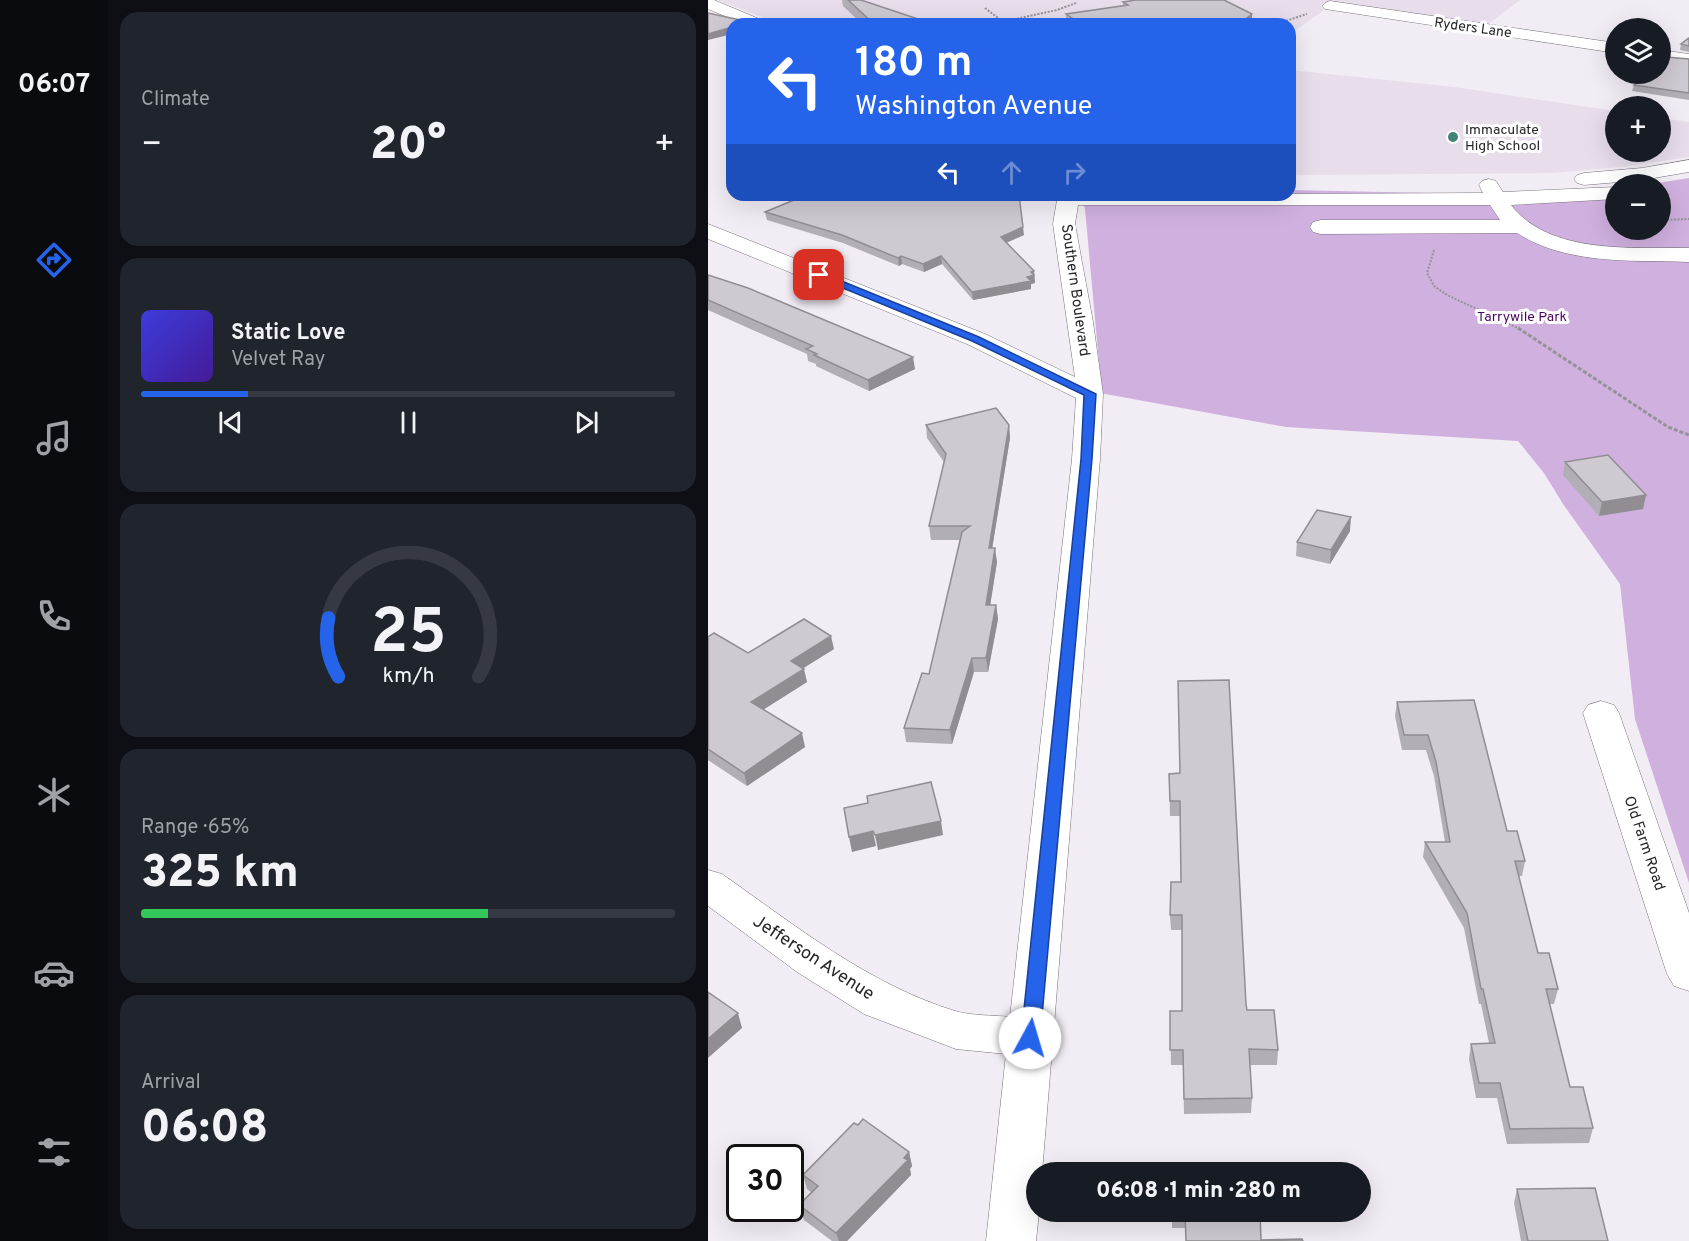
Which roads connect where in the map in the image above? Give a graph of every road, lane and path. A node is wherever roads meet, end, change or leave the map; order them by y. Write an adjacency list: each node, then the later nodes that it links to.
1 (708, 3): 6 (street)
2 (1076, 3): 8 (path)
3 (1330, 6): 10 (street, Ryders Lane)
4 (984, 8): 7 (path)
5 (1308, 13): 9 (path)
6 (744, 18)
7 (997, 18)
8 (1025, 18)
9 (1293, 18)
10 (1605, 46)
11 (1671, 57): 12 (street)
12 (1689, 59)
13 (1689, 166): 17 (street, Southern Boulevard)
14 (1296, 181): 17 (street, Southern Boulevard)
15 (1689, 185): 16 (street)
16 (1671, 187)
17 (1493, 191): 18 (street, Southern Boulevard); 19 (street, Southern Boulevard); 24 (street)
18 (1605, 193)
19 (1296, 194)
20 (1066, 201): 28 (street, Southern Boulevard)
21 (1689, 219): 22 (path)
22 (1671, 220)
23 (1440, 226): 24 (street); 25 (street); 29 (path)
24 (1521, 226): 27 (street)
25 (1321, 227)
26 (708, 231): 28 (street)
27 (1689, 255)
28 (1090, 394): 33 (street, Southern Boulevard)
29 (1689, 435)
30 (1601, 713): 32 (street, Old Farm Road)
31 (708, 885): 33 (street, Jefferson Avenue)
32 (1689, 974)
33 (1030, 1038): 34 (street, Southern Boulevard)
34 (1011, 1241)

